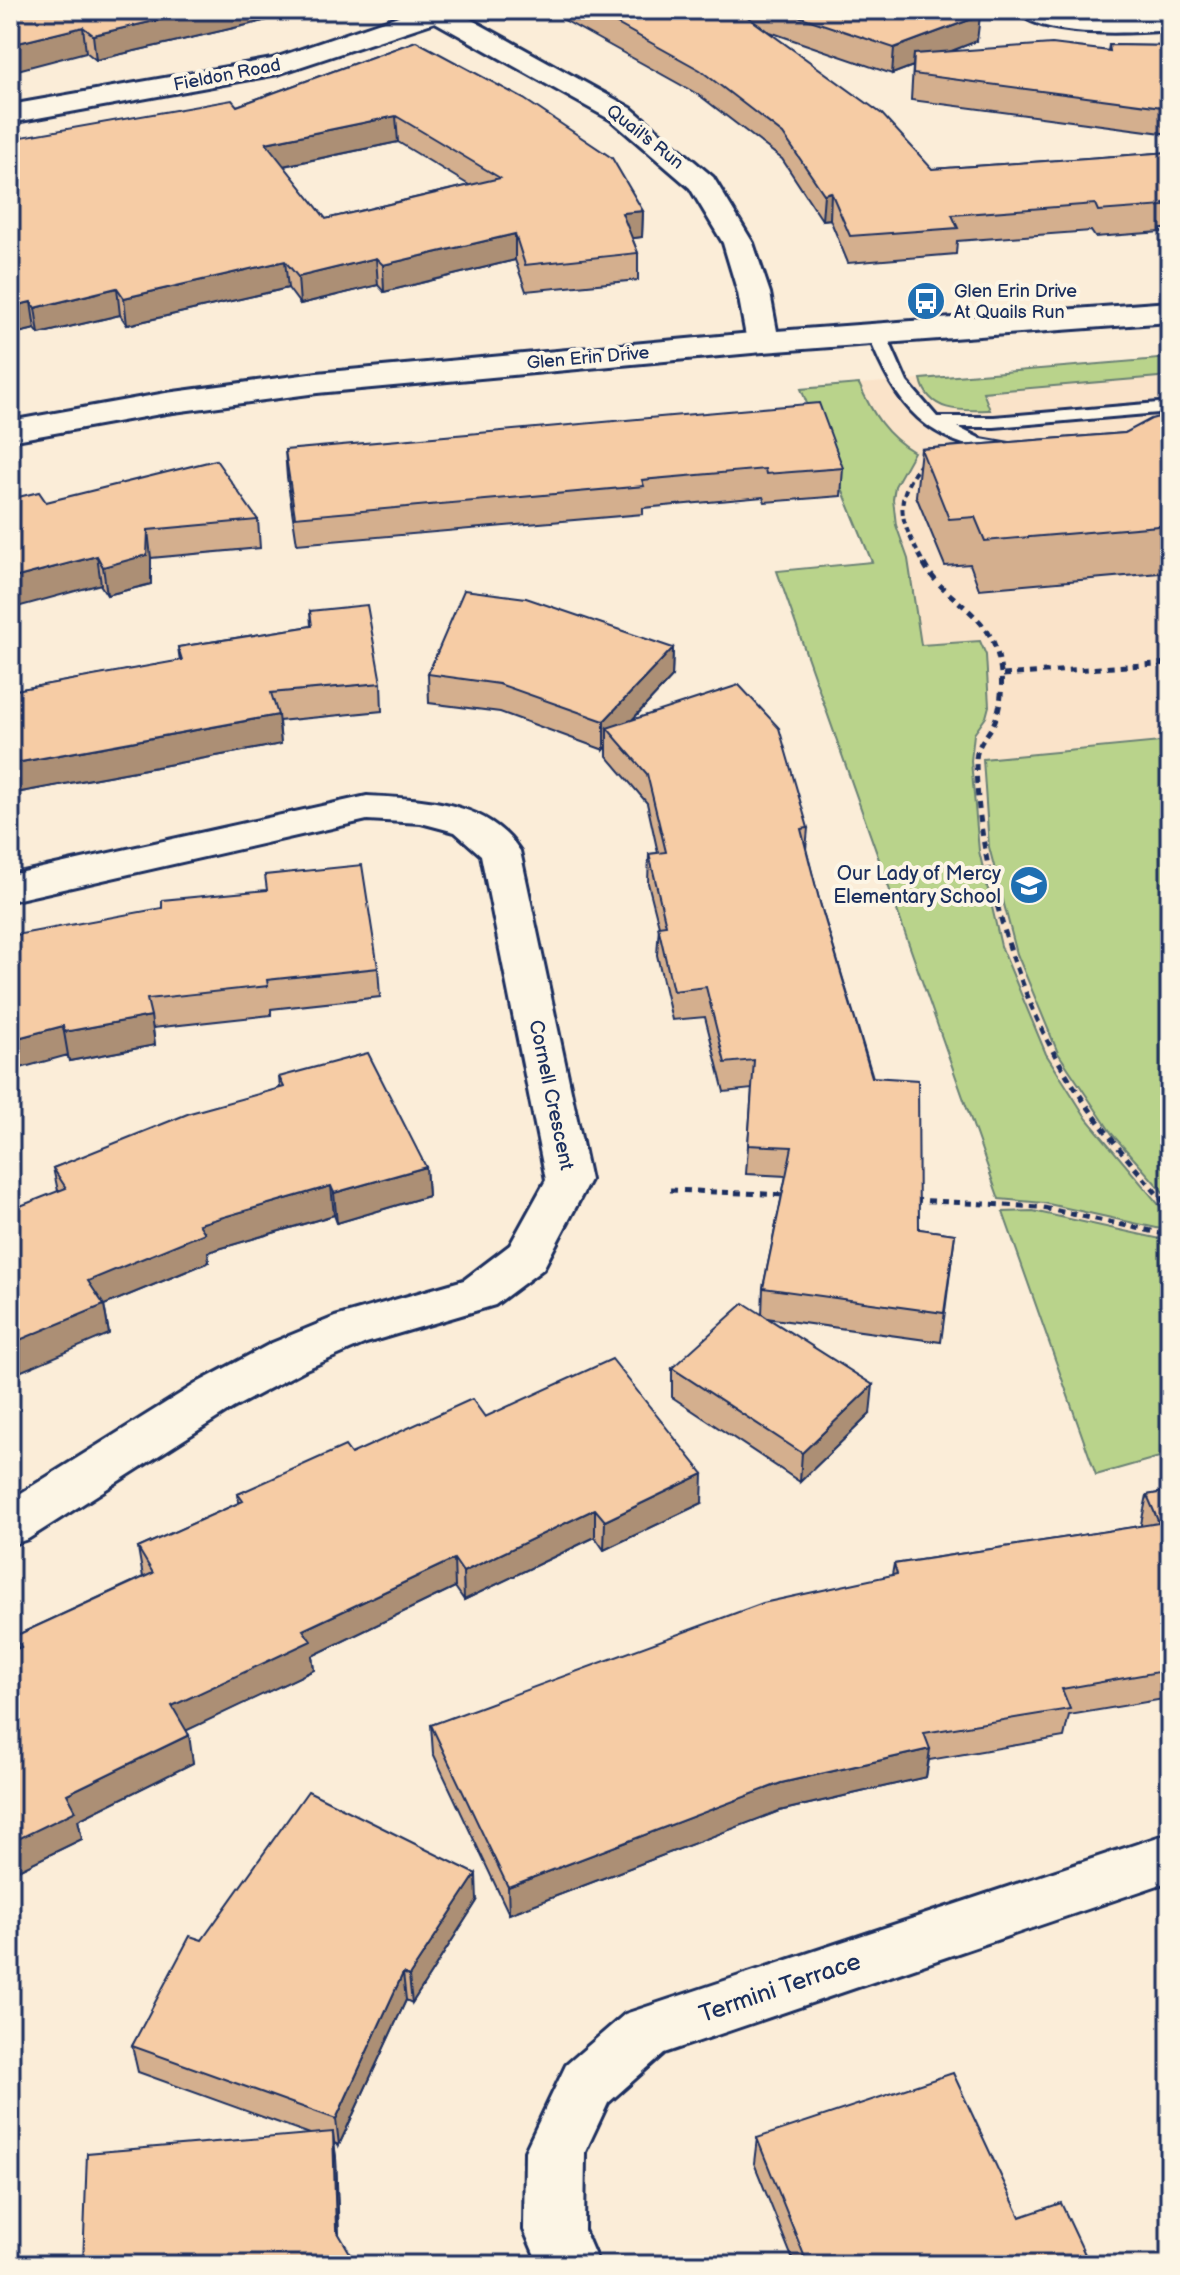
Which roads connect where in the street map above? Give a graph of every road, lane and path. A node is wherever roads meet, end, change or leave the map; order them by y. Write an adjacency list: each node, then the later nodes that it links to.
1 (1031, 10): 3 (street)
2 (436, 11): 4 (street, Fieldon Road); 7 (street, Quail's Run)
3 (1170, 22)
4 (10, 114)
5 (1170, 312): 6 (street, Glen Erin Drive)
6 (877, 334): 7 (street, Glen Erin Drive); 9 (lane)
7 (763, 342): 10 (street, Glen Erin Drive)
8 (1170, 407): 9 (lane)
9 (932, 422): 11 (lane)
10 (10, 431)
11 (1032, 449)
12 (928, 455): 14 (path)
13 (1170, 663): 14 (path)
14 (1003, 675): 19 (path)
15 (10, 888): 21 (street, Cornell Crescent)
16 (670, 1190): 17 (path)
17 (796, 1195)
18 (907, 1200): 20 (path)
19 (1170, 1209)
20 (1170, 1235)
21 (10, 1525)
22 (1170, 1857): 23 (street, Termini Terrace)
23 (569, 2265)

